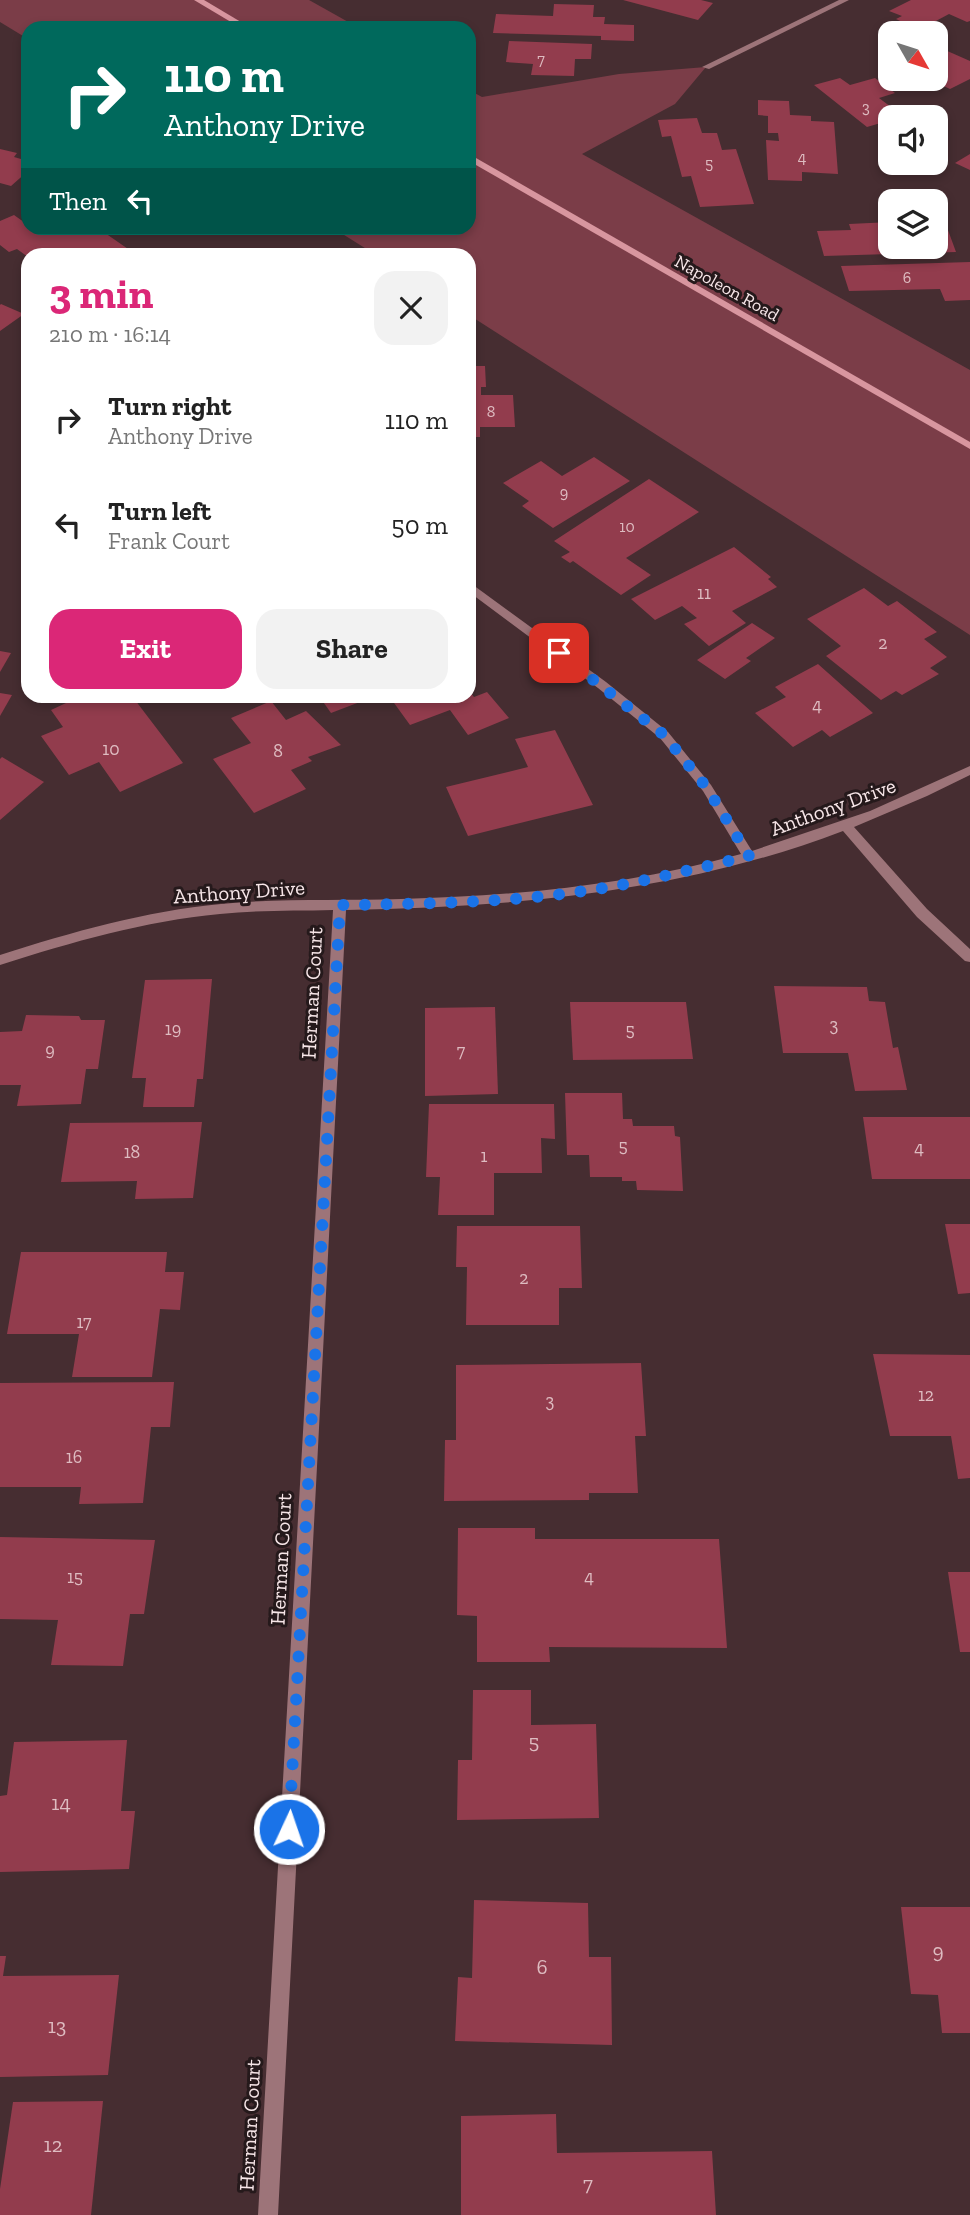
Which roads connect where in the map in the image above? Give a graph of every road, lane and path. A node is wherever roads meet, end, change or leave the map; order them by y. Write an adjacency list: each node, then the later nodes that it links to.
1 (198, 0): 3 (main road)
2 (845, 0): 4 (street)
3 (235, 21)
4 (706, 67)
5 (476, 161): 6 (main road, Napoleon Road)
6 (970, 446)
7 (476, 591): 10 (street)
8 (970, 770): 9 (street, Anthony Drive)
9 (846, 826): 10 (street, Anthony Drive); 12 (street)
10 (749, 856): 11 (street, Anthony Drive)
11 (340, 905): 13 (street, Anthony Drive); 14 (street, Herman Court)
12 (970, 957)
13 (0, 960)
14 (268, 2215)

